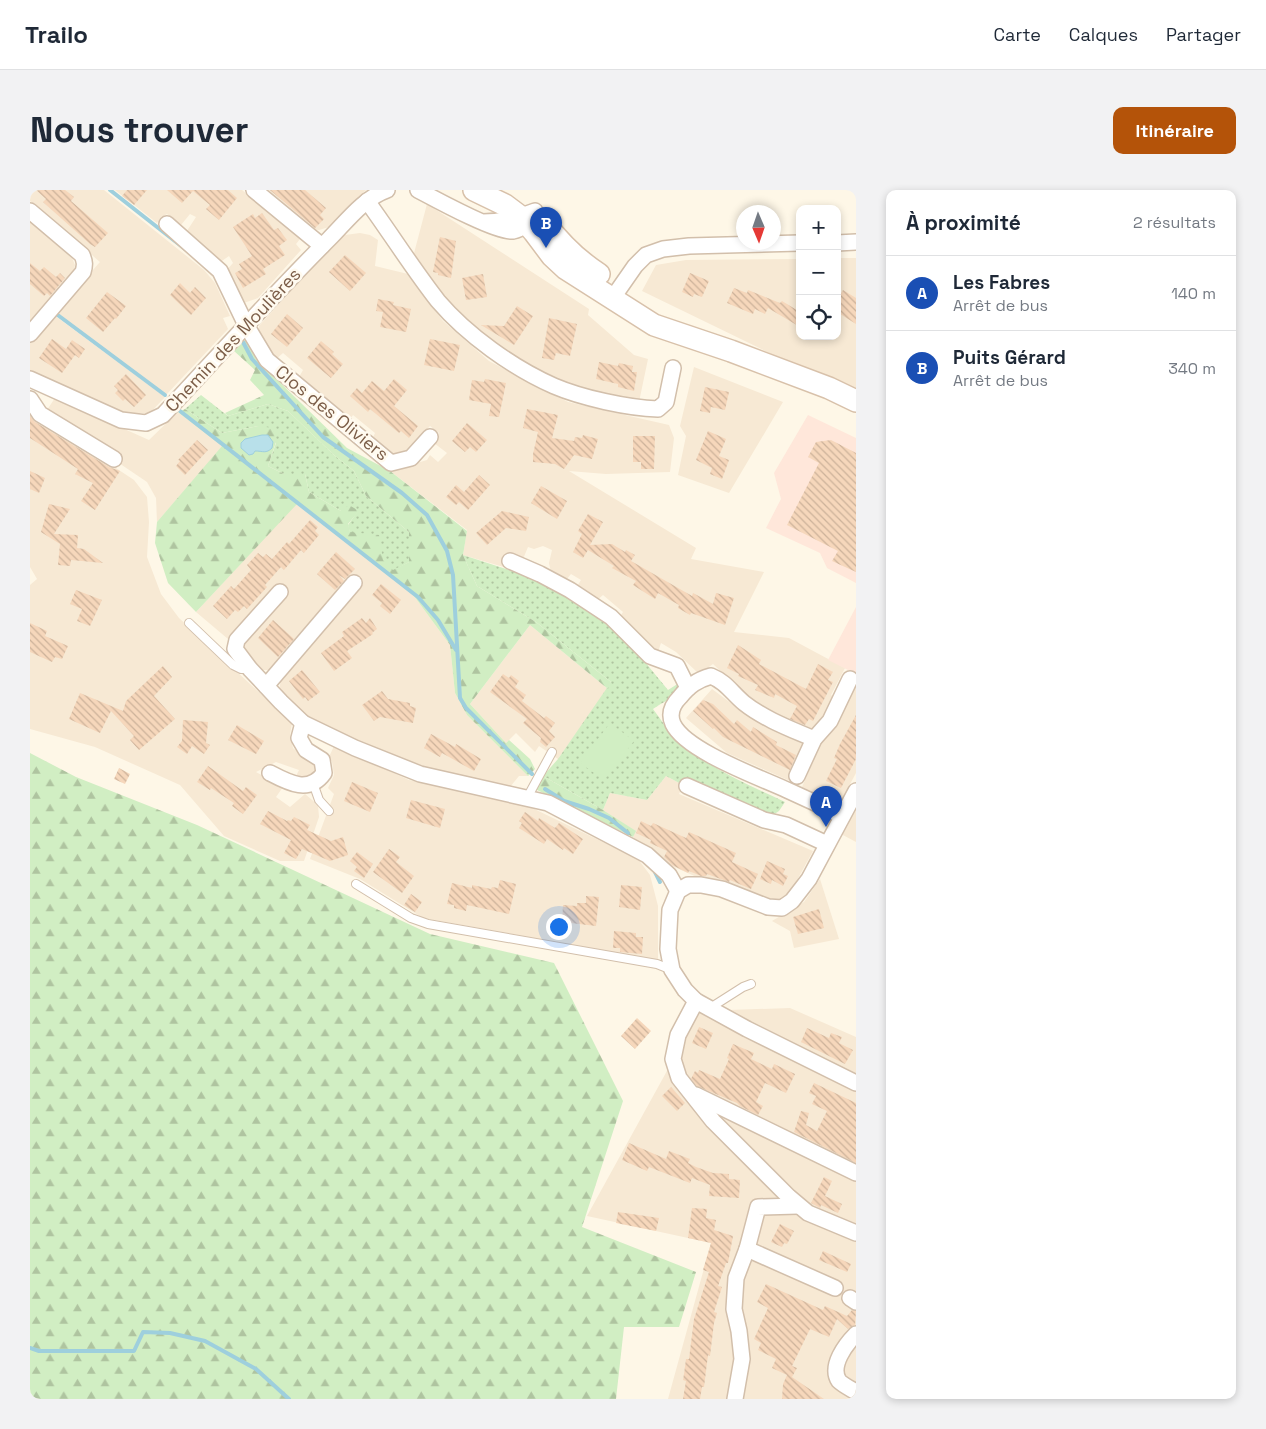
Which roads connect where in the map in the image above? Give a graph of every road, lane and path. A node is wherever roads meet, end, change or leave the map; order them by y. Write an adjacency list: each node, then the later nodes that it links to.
1 (254, 190): 13 (street)
2 (387, 190): 6 (street, Chemin des Moulières)
3 (418, 190): 8 (street)
4 (474, 190): 8 (main road)
5 (507, 190): 8 (main road)
6 (367, 201): 13 (street, Chemin des Moulières); 17 (street)
7 (30, 211): 16 (street)
8 (527, 217): 14 (main road)
9 (167, 224): 15 (street)
10 (856, 242): 12 (street)
11 (796, 243): 14 (street)
12 (841, 243)
13 (322, 246): 15 (street, Chemin des Moulières)
14 (616, 293): 20 (main road)
15 (246, 325): 18 (street, Chemin des Moulières); 21 (street, Clos des Oliviers)
16 (30, 334)
17 (673, 368)
18 (30, 379)
19 (30, 399): 22 (street)
20 (856, 400)
21 (430, 437)
22 (114, 459)
23 (510, 561): 30 (street)
24 (354, 584): 29 (street)
25 (280, 592): 27 (street)
26 (189, 623): 27 (lane)
27 (250, 669): 29 (street)
28 (850, 679): 32 (street)
29 (266, 686): 31 (street)
30 (688, 688): 32 (street); 41 (street)
31 (303, 723): 36 (street); 39 (street)
32 (814, 739): 35 (street)
33 (552, 752): 39 (lane)
34 (270, 773): 36 (street)
35 (797, 776)
36 (313, 783): 40 (lane)
37 (687, 786): 42 (street)
38 (856, 791): 41 (street)
39 (526, 798): 44 (street)
40 (329, 811)
41 (842, 816): 42 (street)
42 (827, 844): 44 (street)
43 (356, 884): 45 (lane)
44 (678, 891): 45 (street)
45 (672, 970): 47 (street)
46 (751, 984): 48 (lane)
47 (696, 1000): 48 (street); 50 (street)
48 (710, 1008): 49 (street)
49 (856, 1082)
50 (693, 1094): 51 (street); 52 (street)
51 (856, 1173)
52 (798, 1206): 53 (street); 54 (street)
53 (856, 1233)
54 (747, 1248): 55 (street); 58 (street)
55 (835, 1288)
56 (856, 1334): 57 (street)
57 (856, 1392)
58 (736, 1399)

